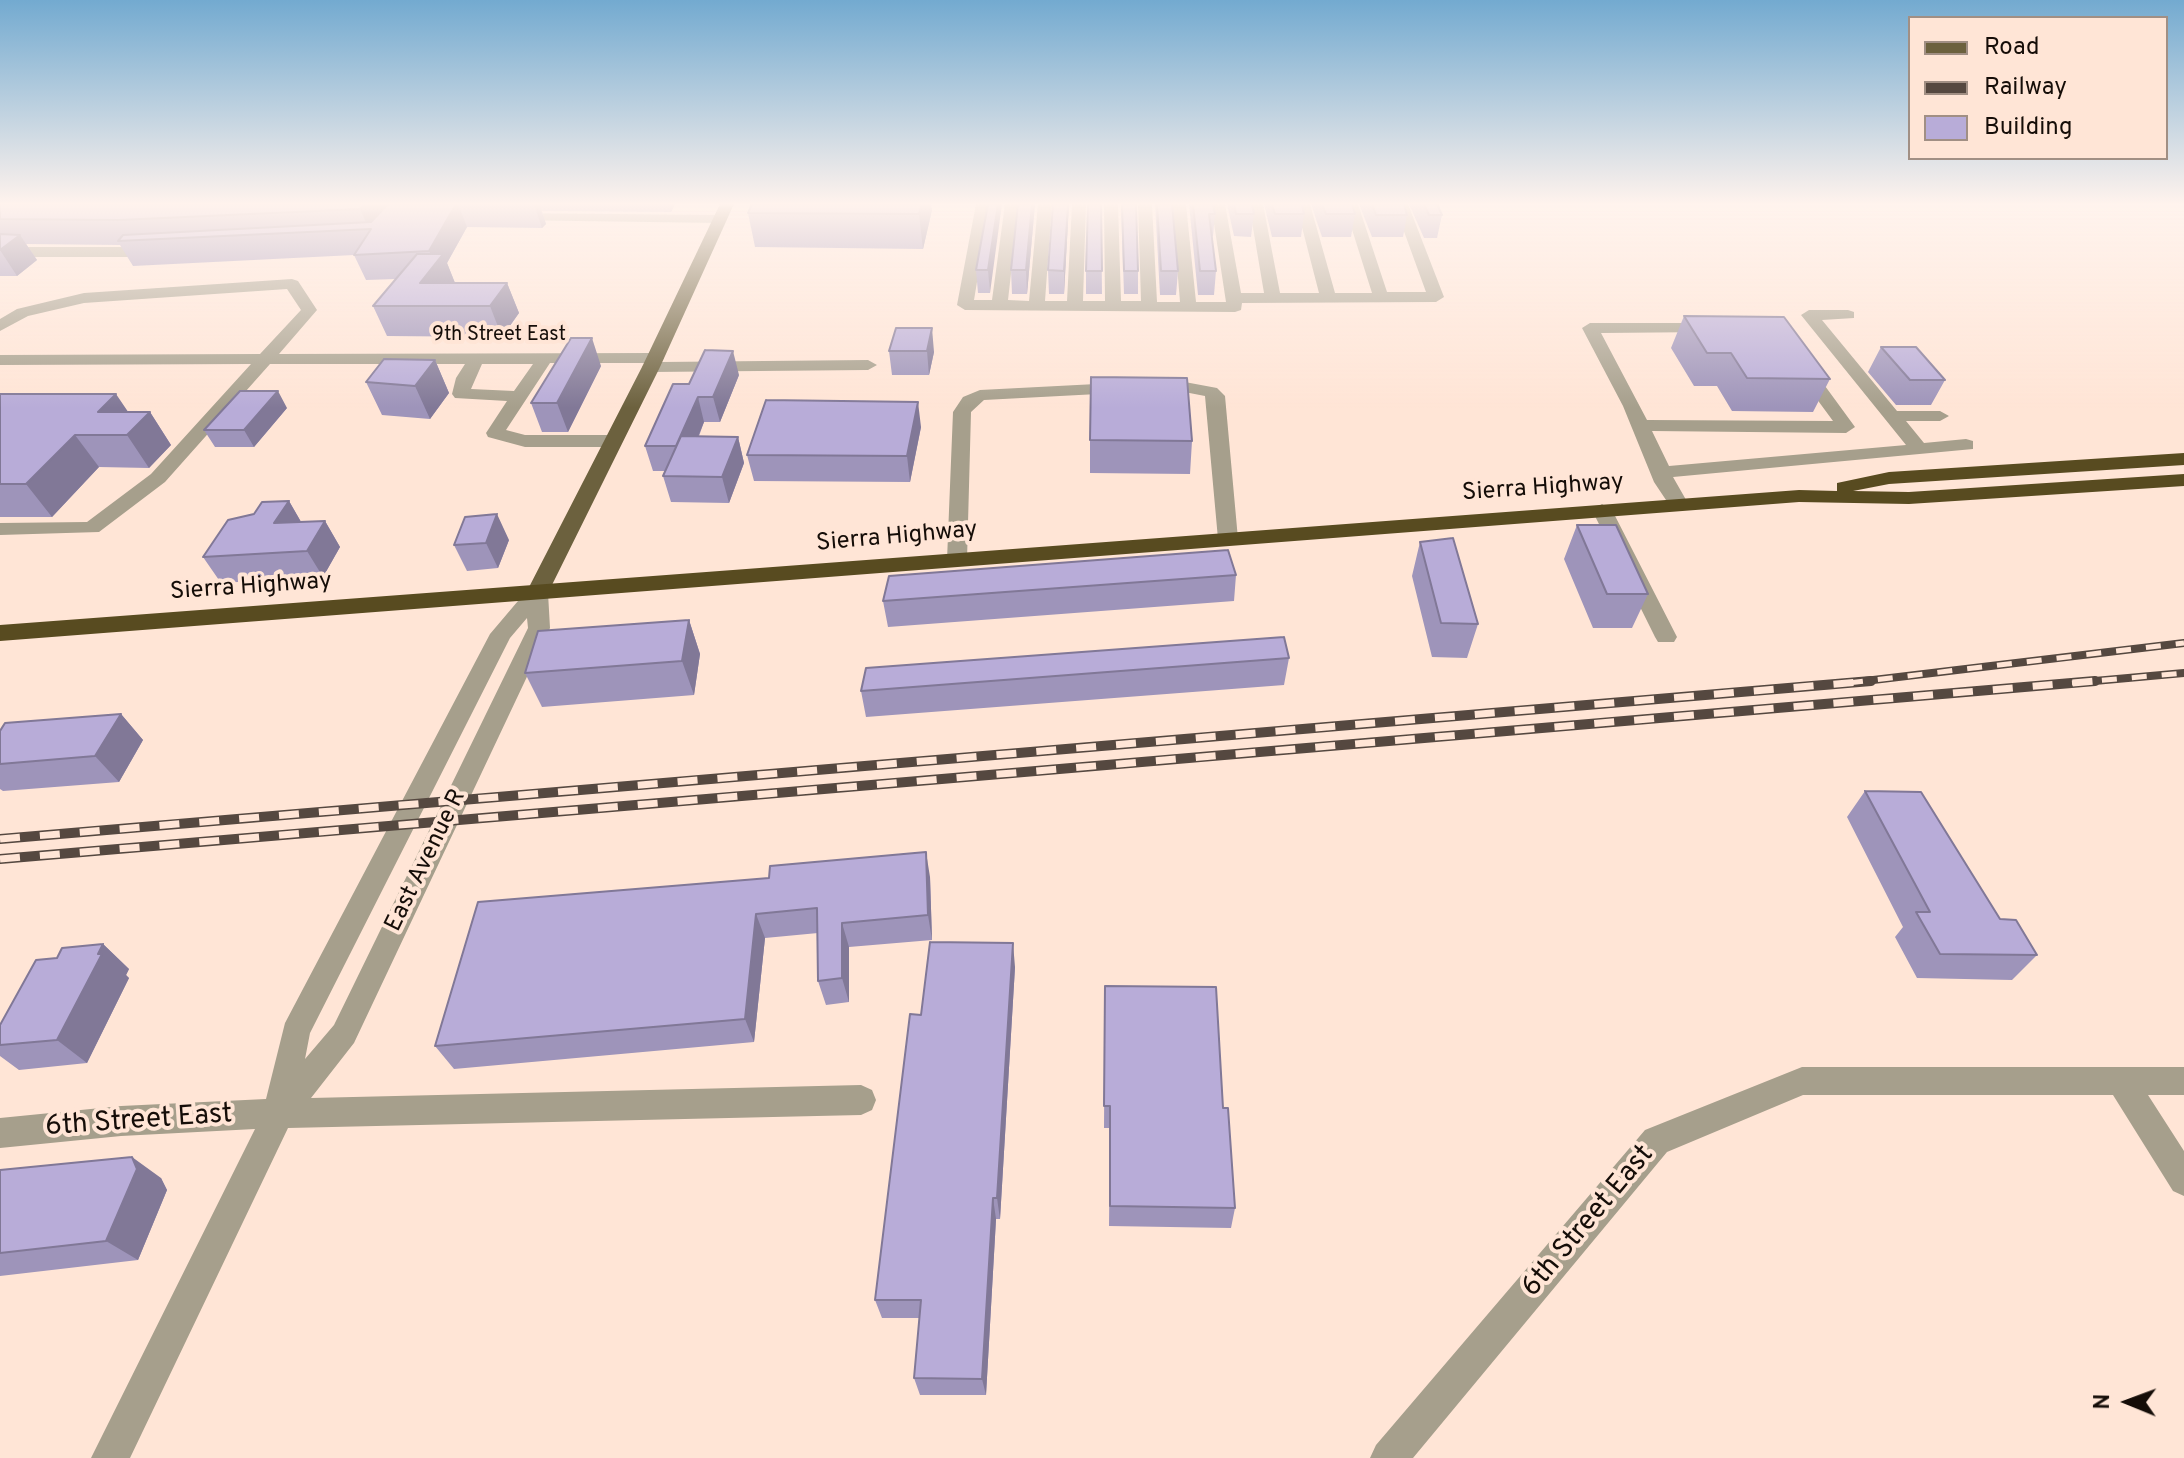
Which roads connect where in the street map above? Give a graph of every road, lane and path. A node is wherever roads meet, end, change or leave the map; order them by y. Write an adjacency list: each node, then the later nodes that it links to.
1 (696, 272): 32 (main road, East Avenue R)
2 (971, 272): 18 (street)
3 (1003, 272): 18 (street)
4 (1040, 272): 19 (street)
5 (1076, 272): 20 (street)
6 (1112, 272): 21 (street)
7 (1148, 272): 22 (street)
8 (1185, 272): 23 (street)
9 (1230, 272): 16 (street)
10 (1268, 272): 17 (street)
11 (1321, 272): 14 (street)
12 (1373, 272): 15 (street)
13 (1427, 272): 15 (street)
14 (1328, 297): 15 (street); 17 (street)
15 (1381, 297)
16 (1234, 298): 17 (street); 23 (street)
17 (1273, 298)
18 (999, 306): 19 (street)
19 (1037, 306): 20 (street)
20 (1075, 306): 21 (street)
21 (1113, 306): 22 (street)
22 (1149, 306): 23 (street)
23 (1188, 306)
24 (1848, 315): 35 (street)
25 (0, 326): 30 (street)
26 (1731, 328): 37 (street)
27 (1792, 352): 38 (street)
28 (477, 358): 29 (street, 9th Street East); 30 (street, 9th Street East); 34 (street)
29 (545, 358): 32 (street, 9th Street East); 34 (street)
30 (267, 359): 31 (street, 9th Street East); 49 (street)
31 (0, 360)
32 (653, 363): 33 (street, 9th Street East); 39 (main road, East Avenue R)
33 (868, 365)
34 (517, 396): 39 (street)
35 (1891, 416): 36 (street); 41 (street)
36 (1940, 416)
37 (1641, 425): 38 (street); 44 (street)
38 (1846, 427): 42 (street)
39 (614, 441): 52 (main road, East Avenue R)
40 (1966, 445): 41 (street)
41 (1919, 449): 42 (street)
42 (1867, 455): 44 (street)
43 (2184, 459): 46 (highway, Sierra Highway)
44 (1662, 472): 47 (street)
45 (2184, 480): 46 (highway, Sierra Highway)
46 (1799, 496): 47 (highway, Sierra Highway)
47 (1679, 505): 48 (highway, Sierra Highway)
48 (1602, 510): 50 (highway, Sierra Highway); 54 (street)
49 (0, 529)
50 (1228, 539): 51 (highway, Sierra Highway); 51 (street)
51 (957, 560): 52 (highway, Sierra Highway)
52 (537, 593): 53 (highway, Sierra Highway); 58 (street, East Avenue R); 58 (street, East Avenue R)
53 (0, 633)
54 (1666, 637)
55 (2121, 1081): 56 (street, 6th Street East); 60 (street); 62 (street, 6th Street East)
56 (2184, 1081)
57 (861, 1100): 58 (street, 6th Street East)
58 (279, 1113): 59 (street, 6th Street East); 61 (street, East Avenue R)
59 (0, 1133)
60 (2184, 1180)
61 (110, 1458)
62 (1389, 1458)

